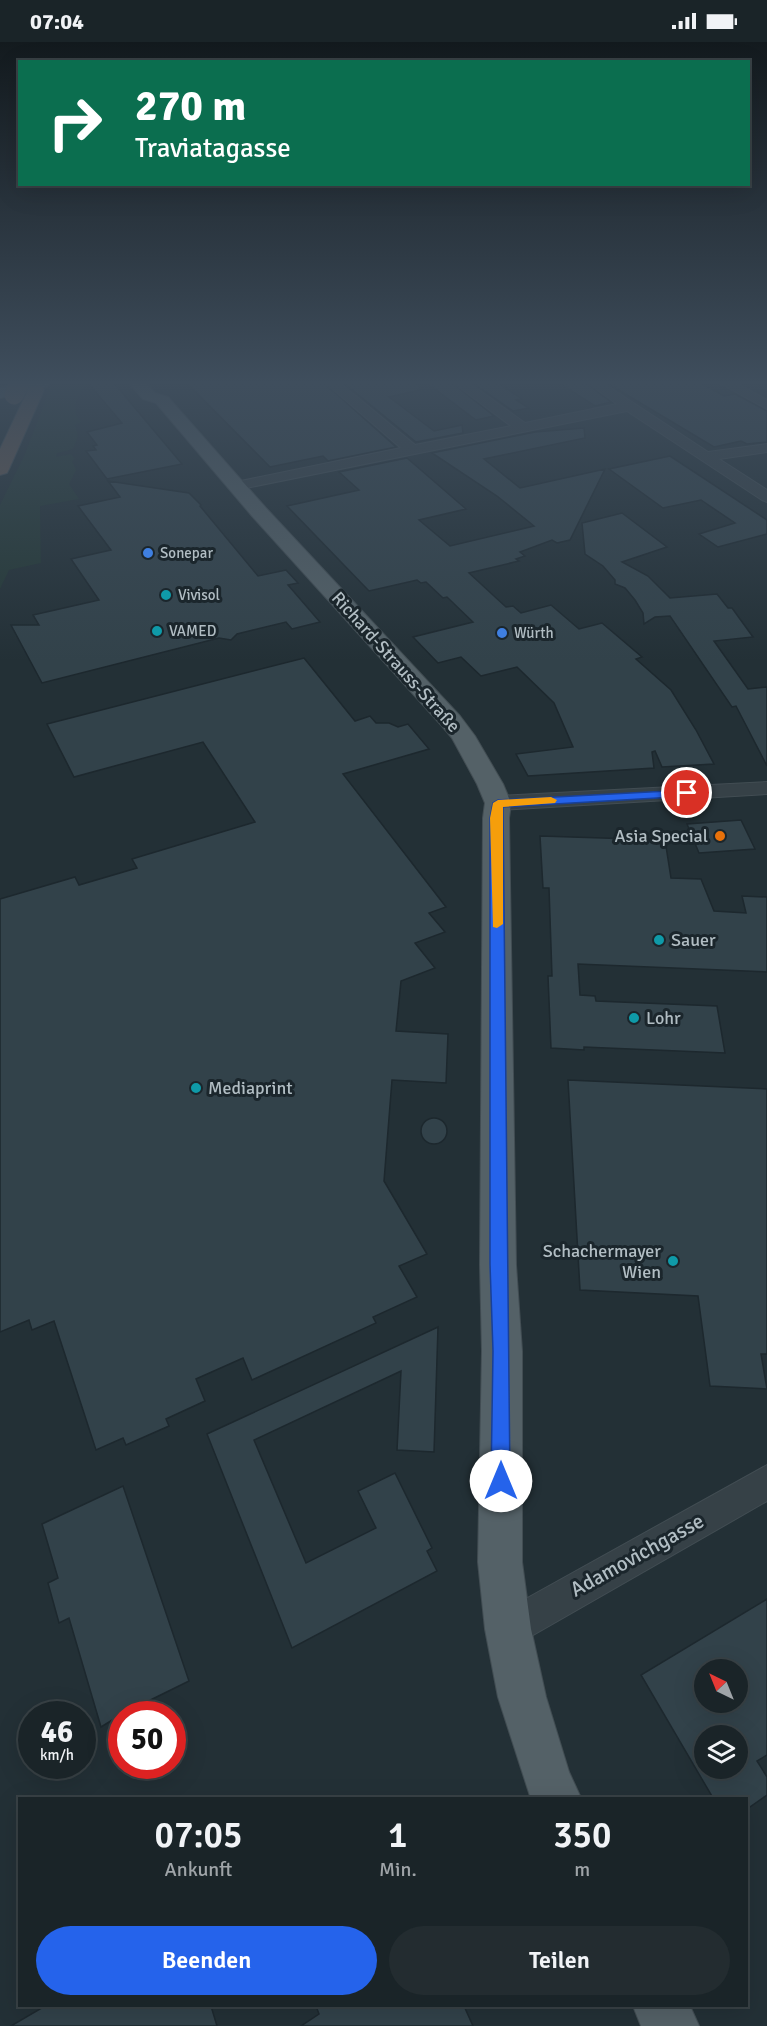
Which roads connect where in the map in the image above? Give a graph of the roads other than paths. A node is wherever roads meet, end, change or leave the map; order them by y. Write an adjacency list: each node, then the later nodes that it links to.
1 (227, 476): 4 (main road, Richard-Strauss-Straße)
2 (287, 476): 4 (street)
3 (736, 476): 5 (street)
4 (236, 486): 7 (main road, Richard-Strauss-Straße)
5 (767, 497)
6 (767, 788): 7 (street)
7 (498, 803): 9 (main road)
8 (767, 1482): 9 (street, Adamovichgasse)
9 (508, 1629): 10 (main road)
10 (556, 1797)
11 (661, 2007): 12 (main road)
12 (671, 2026)

